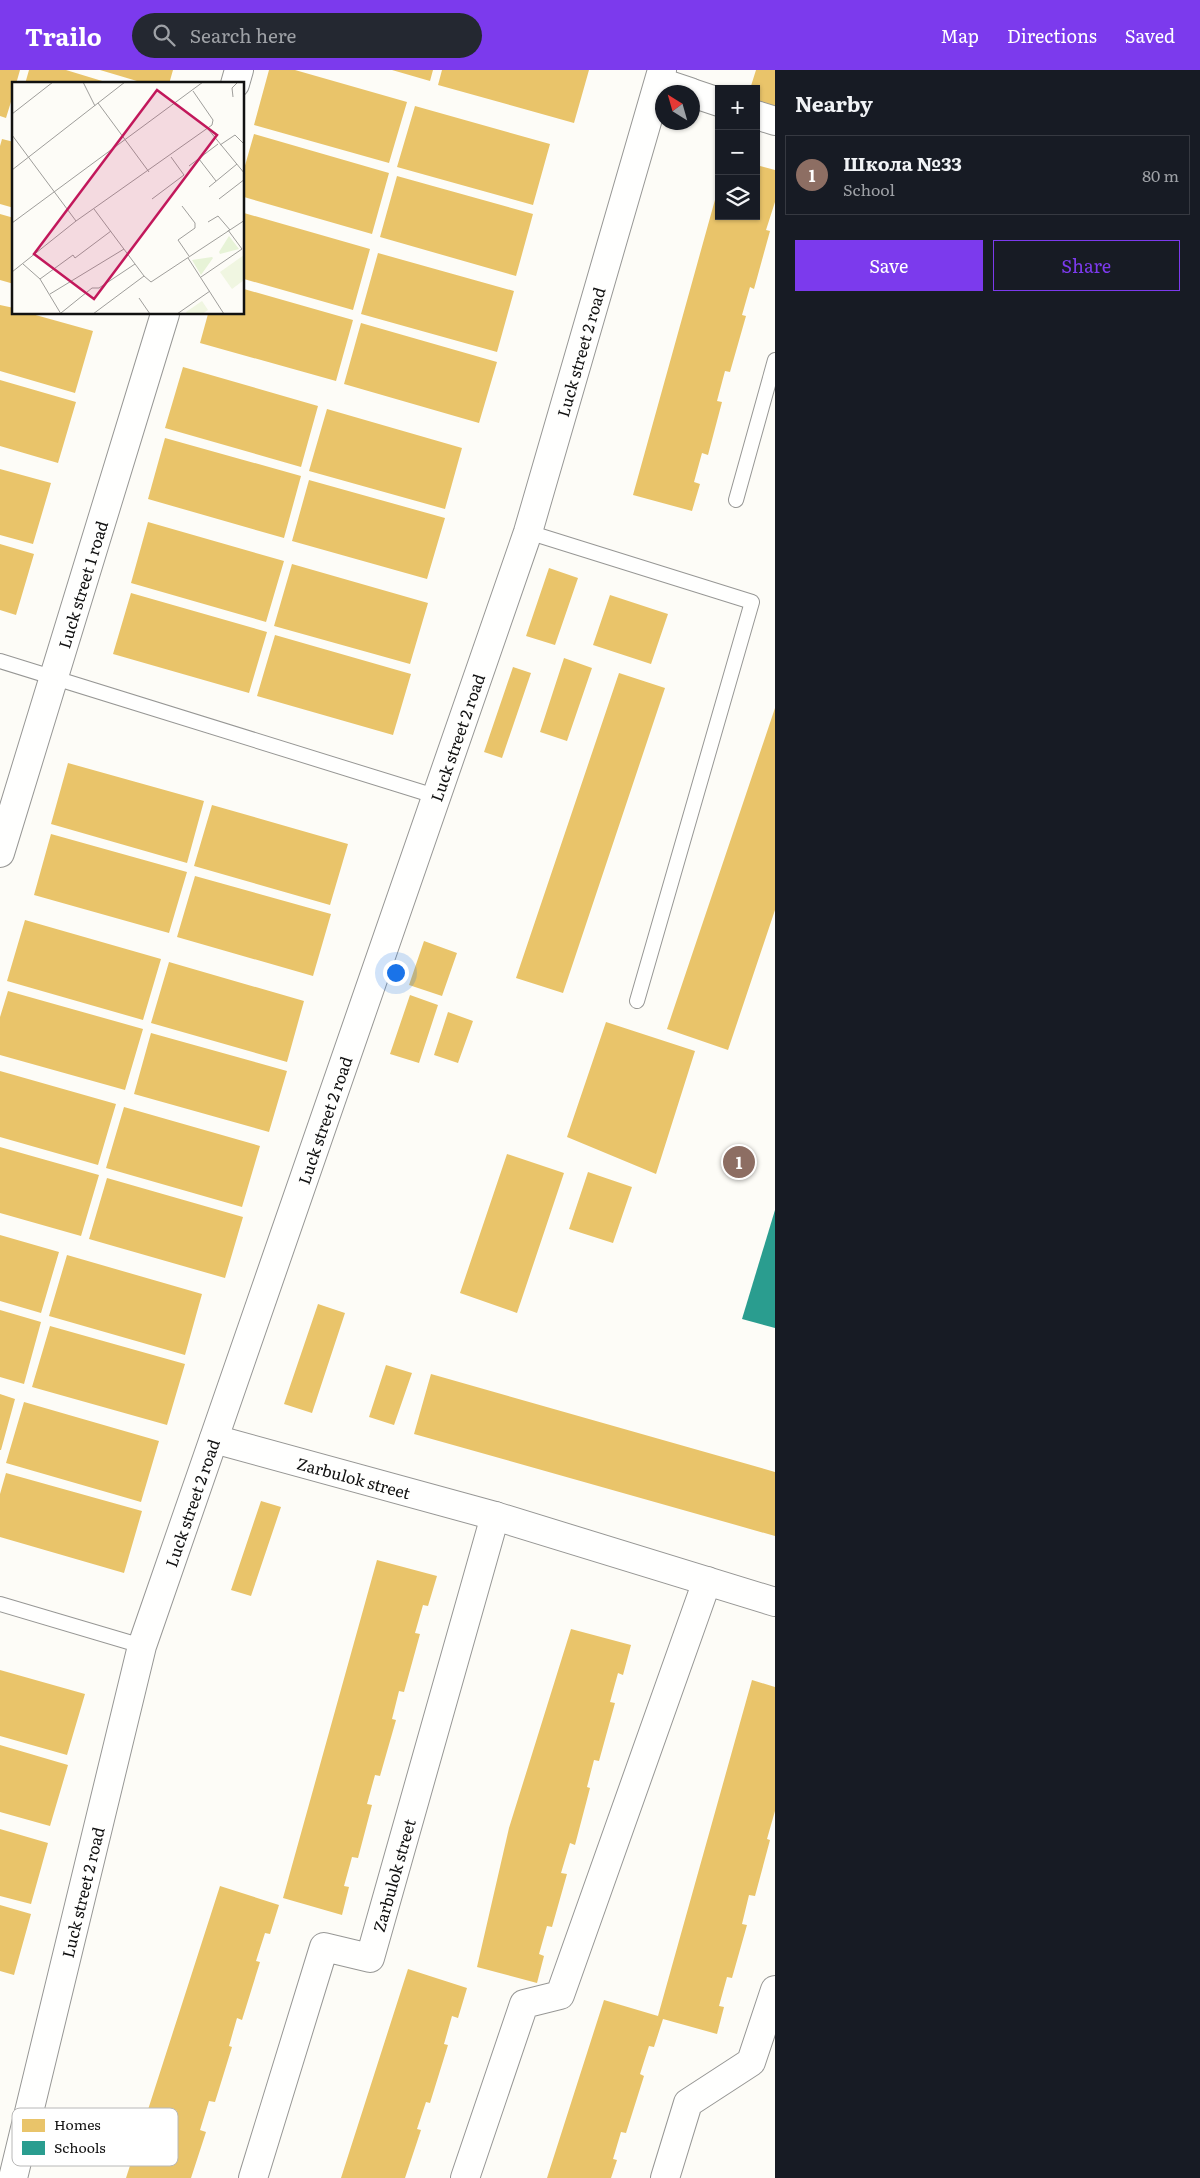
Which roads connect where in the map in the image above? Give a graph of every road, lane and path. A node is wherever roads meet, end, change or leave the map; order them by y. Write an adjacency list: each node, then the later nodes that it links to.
1 (661, 76): 2 (street); 10 (street, Luck street 2 road)
2 (677, 85)
3 (700, 96): 4 (street)
4 (715, 101)
5 (760, 116): 6 (street)
6 (775, 121)
7 (165, 315): 12 (street, Luck street 1 road)
8 (774, 369): 9 (lane)
9 (736, 500)
10 (528, 532): 13 (street, Luck street 2 road); 15 (lane)
11 (0, 661): 12 (lane)
12 (55, 677): 13 (lane); 14 (street, Luck street 1 road)
13 (438, 797): 16 (street, Luck street 2 road)
14 (0, 853)
15 (637, 1001)
16 (214, 1438): 17 (street, Zarbulok street); 21 (street, Luck street 2 road)
17 (495, 1516): 18 (street, Zarbulok street); 24 (street, Zarbulok street)
18 (707, 1581): 19 (street, Zarbulok street); 25 (street)
19 (775, 1602)
20 (0, 1604): 21 (lane)
21 (142, 1646): 23 (street, Luck street 2 road)
22 (775, 1990): 26 (street)
23 (30, 2108)
24 (253, 2178)
25 (464, 2178)
26 (666, 2178)

